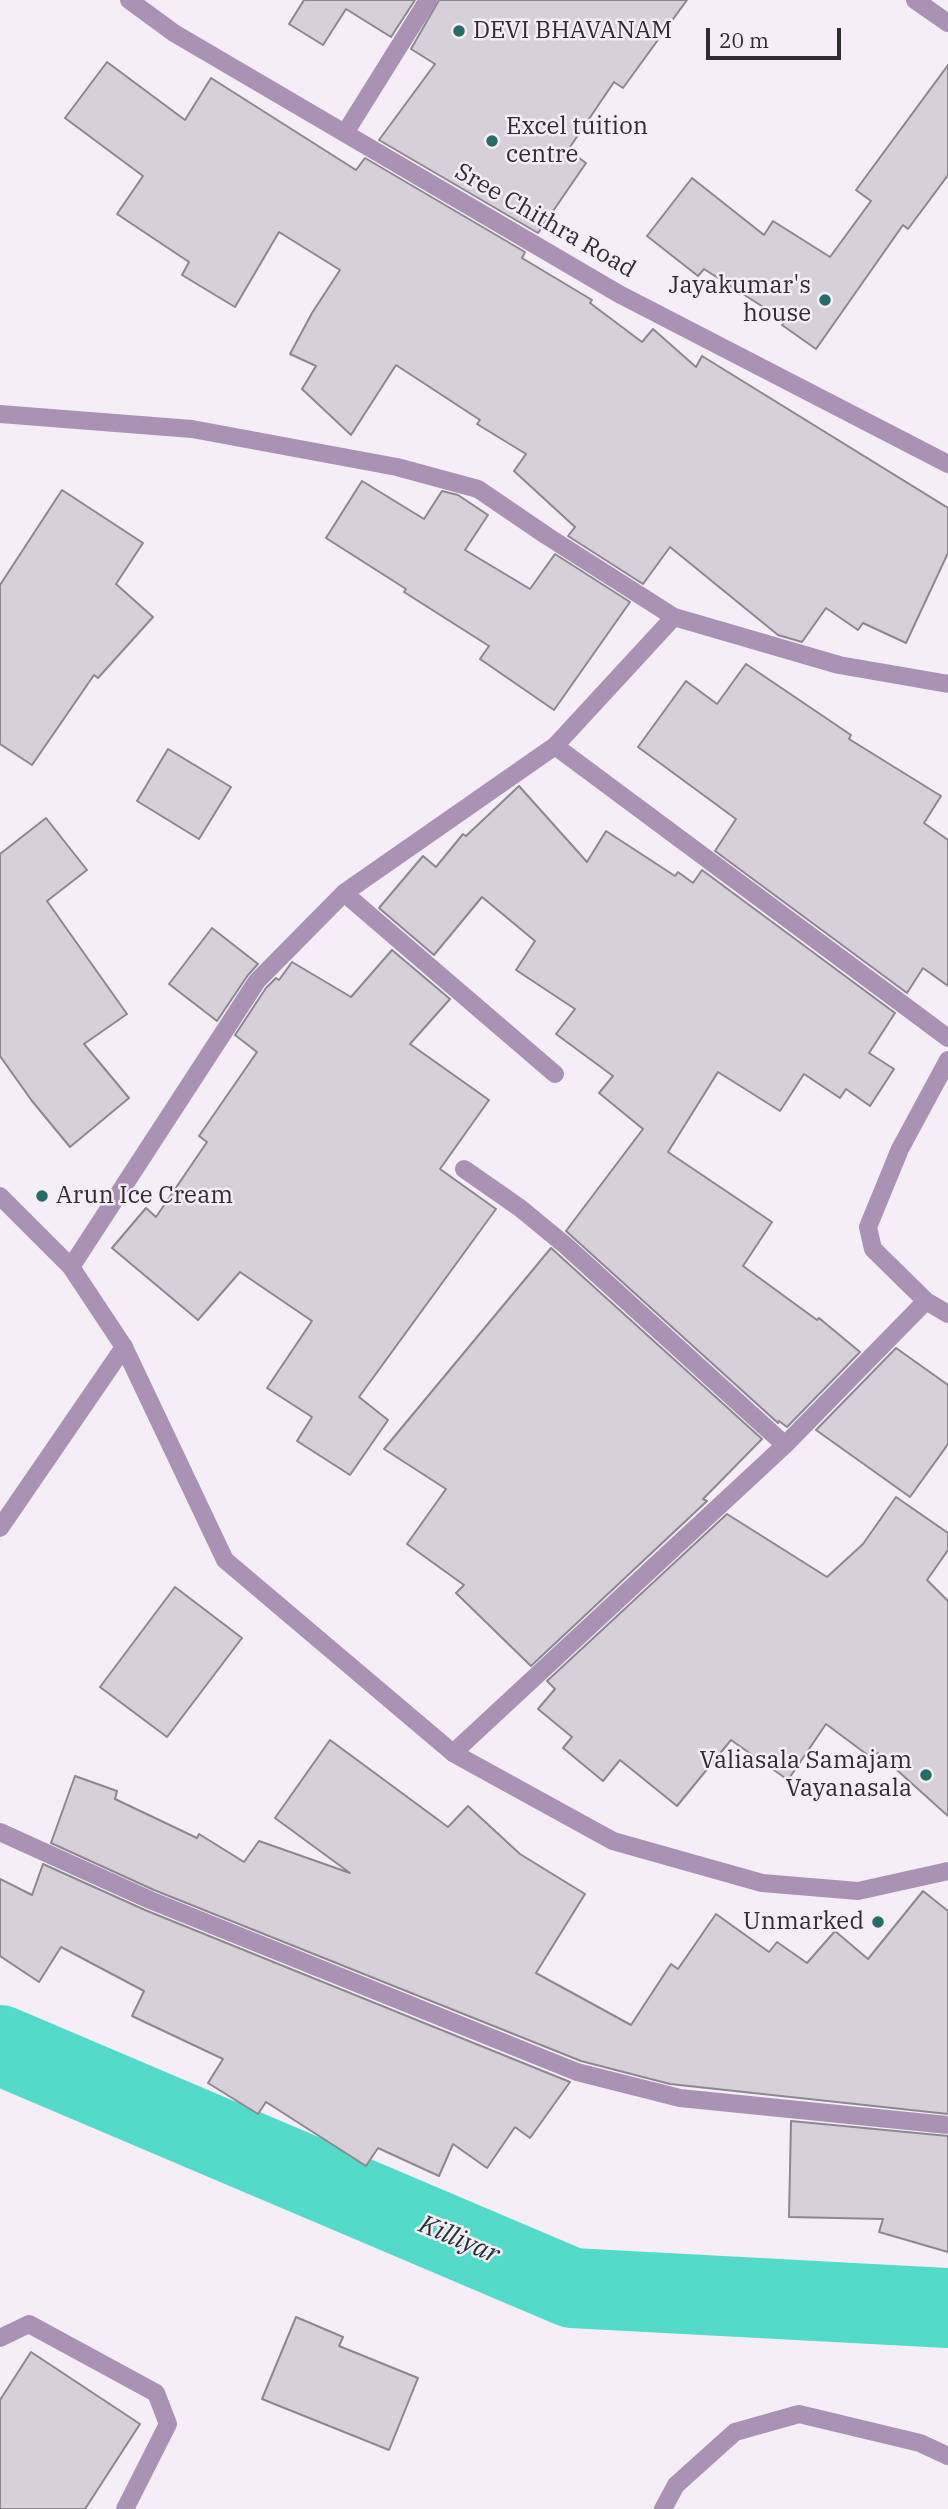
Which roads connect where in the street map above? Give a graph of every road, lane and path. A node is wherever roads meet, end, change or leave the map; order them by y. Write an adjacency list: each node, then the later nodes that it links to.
1 (129, 0): 5 (street, Sree Chithra Road)
2 (428, 0): 5 (street)
3 (915, 0): 4 (street)
4 (948, 23)
5 (345, 133): 7 (street, Sree Chithra Road)
6 (0, 414): 8 (street)
7 (948, 464)
8 (674, 617): 9 (street); 10 (street)
9 (948, 684)
10 (555, 746): 11 (street); 12 (street)
11 (344, 892): 14 (street); 17 (street)
12 (948, 1038)
13 (948, 1060): 18 (street)
14 (555, 1074)
15 (464, 1170): 21 (street)
16 (0, 1196): 17 (street)
17 (71, 1267): 20 (street)
18 (926, 1301): 19 (street); 21 (street)
19 (948, 1314)
20 (124, 1347): 22 (street); 23 (street)
21 (785, 1445): 23 (street)
22 (0, 1528)
23 (453, 1753): 25 (street)
24 (0, 1832): 26 (street)
25 (948, 1871)
26 (948, 2125)
27 (0, 2337): 29 (street)
28 (948, 2456): 30 (street)
29 (125, 2509)
30 (663, 2509)

